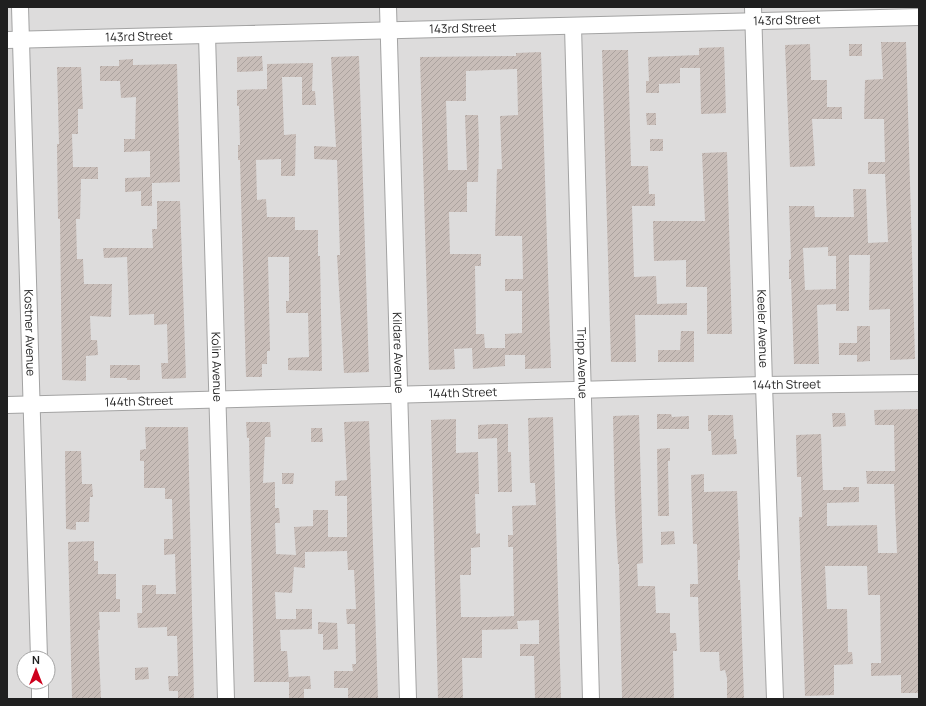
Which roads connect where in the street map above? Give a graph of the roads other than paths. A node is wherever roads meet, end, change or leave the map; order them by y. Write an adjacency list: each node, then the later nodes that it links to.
1 (20, 7): 8 (street, Kostner Avenue)
2 (388, 7): 6 (street, Kildare Avenue)
3 (753, 14): 4 (street, 143rd Street); 5 (street, 143rd Street); 10 (street, Keeler Avenue)
4 (919, 17)
5 (572, 26): 6 (street, 143rd Street); 11 (street, Tripp Avenue)
6 (388, 31): 7 (street, 143rd Street); 12 (street, Kildare Avenue)
7 (207, 35): 8 (street, 143rd Street); 13 (street, Kolin Avenue)
8 (14, 40): 14 (street, Kostner Avenue)
9 (919, 383): 10 (street, 144th Street)
10 (764, 385): 11 (street, 144th Street); 20 (street, Keeler Avenue)
11 (582, 391): 12 (street, 144th Street); 19 (street, Tripp Avenue)
12 (399, 396): 13 (street, 144th Street); 18 (street, Kildare Avenue)
13 (217, 400): 14 (street, 144th Street); 17 (street, Kolin Avenue)
14 (32, 404): 15 (street, 144th Street); 16 (street, Kostner Avenue)
15 (7, 405)
16 (39, 650)
17 (226, 699)
18 (408, 699)
19 (591, 699)
20 (775, 699)

